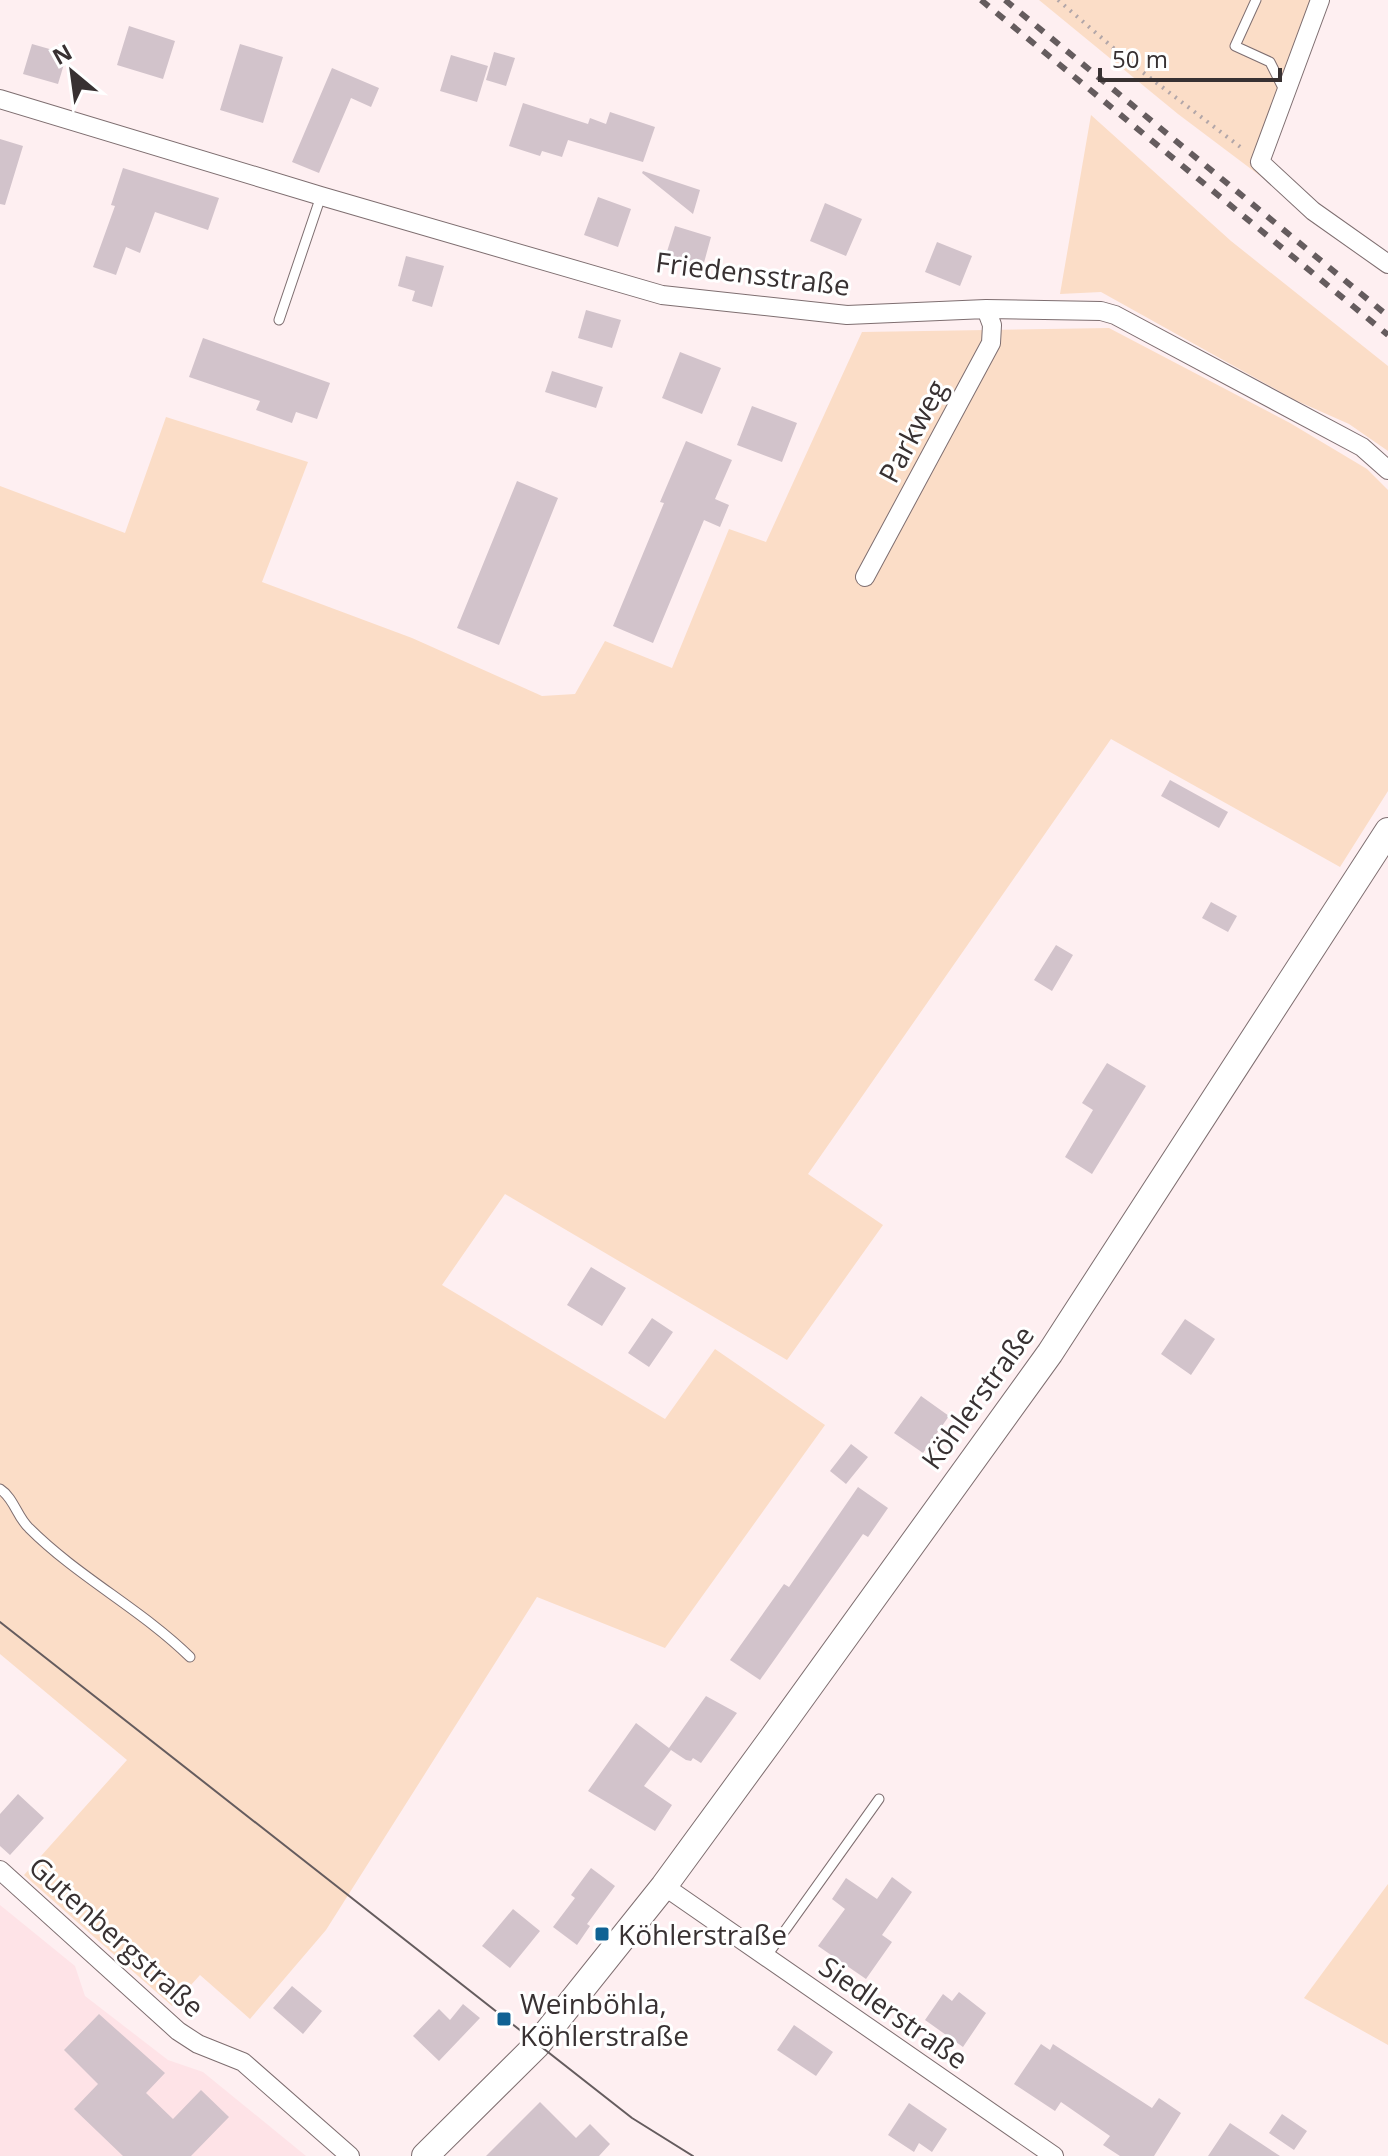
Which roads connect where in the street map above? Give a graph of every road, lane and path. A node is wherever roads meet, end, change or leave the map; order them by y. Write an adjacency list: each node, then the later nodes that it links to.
1 (1058, 0): 6 (path)
2 (1256, 0): 4 (lane)
3 (1320, 0): 4 (street)
4 (1285, 93): 6 (street)
5 (0, 99): 7 (street, Friedensstraße)
6 (1260, 162): 8 (street)
7 (321, 196): 9 (street, Friedensstraße); 10 (lane)
8 (1388, 264)
9 (986, 309): 11 (street, Friedensstraße); 12 (street, Parkweg)
10 (279, 320)
11 (1388, 470)
12 (865, 577)
13 (1388, 831): 18 (street, Köhlerstraße)
14 (0, 1489): 15 (lane)
15 (190, 1657)
16 (879, 1799): 19 (lane)
17 (0, 1870): 20 (street, Gutenbergstraße)
18 (664, 1886): 19 (street, Siedlerstraße); 21 (street, Köhlerstraße)
19 (766, 1957): 22 (street, Siedlerstraße)
20 (350, 2156)
21 (425, 2156)
22 (1054, 2156)

